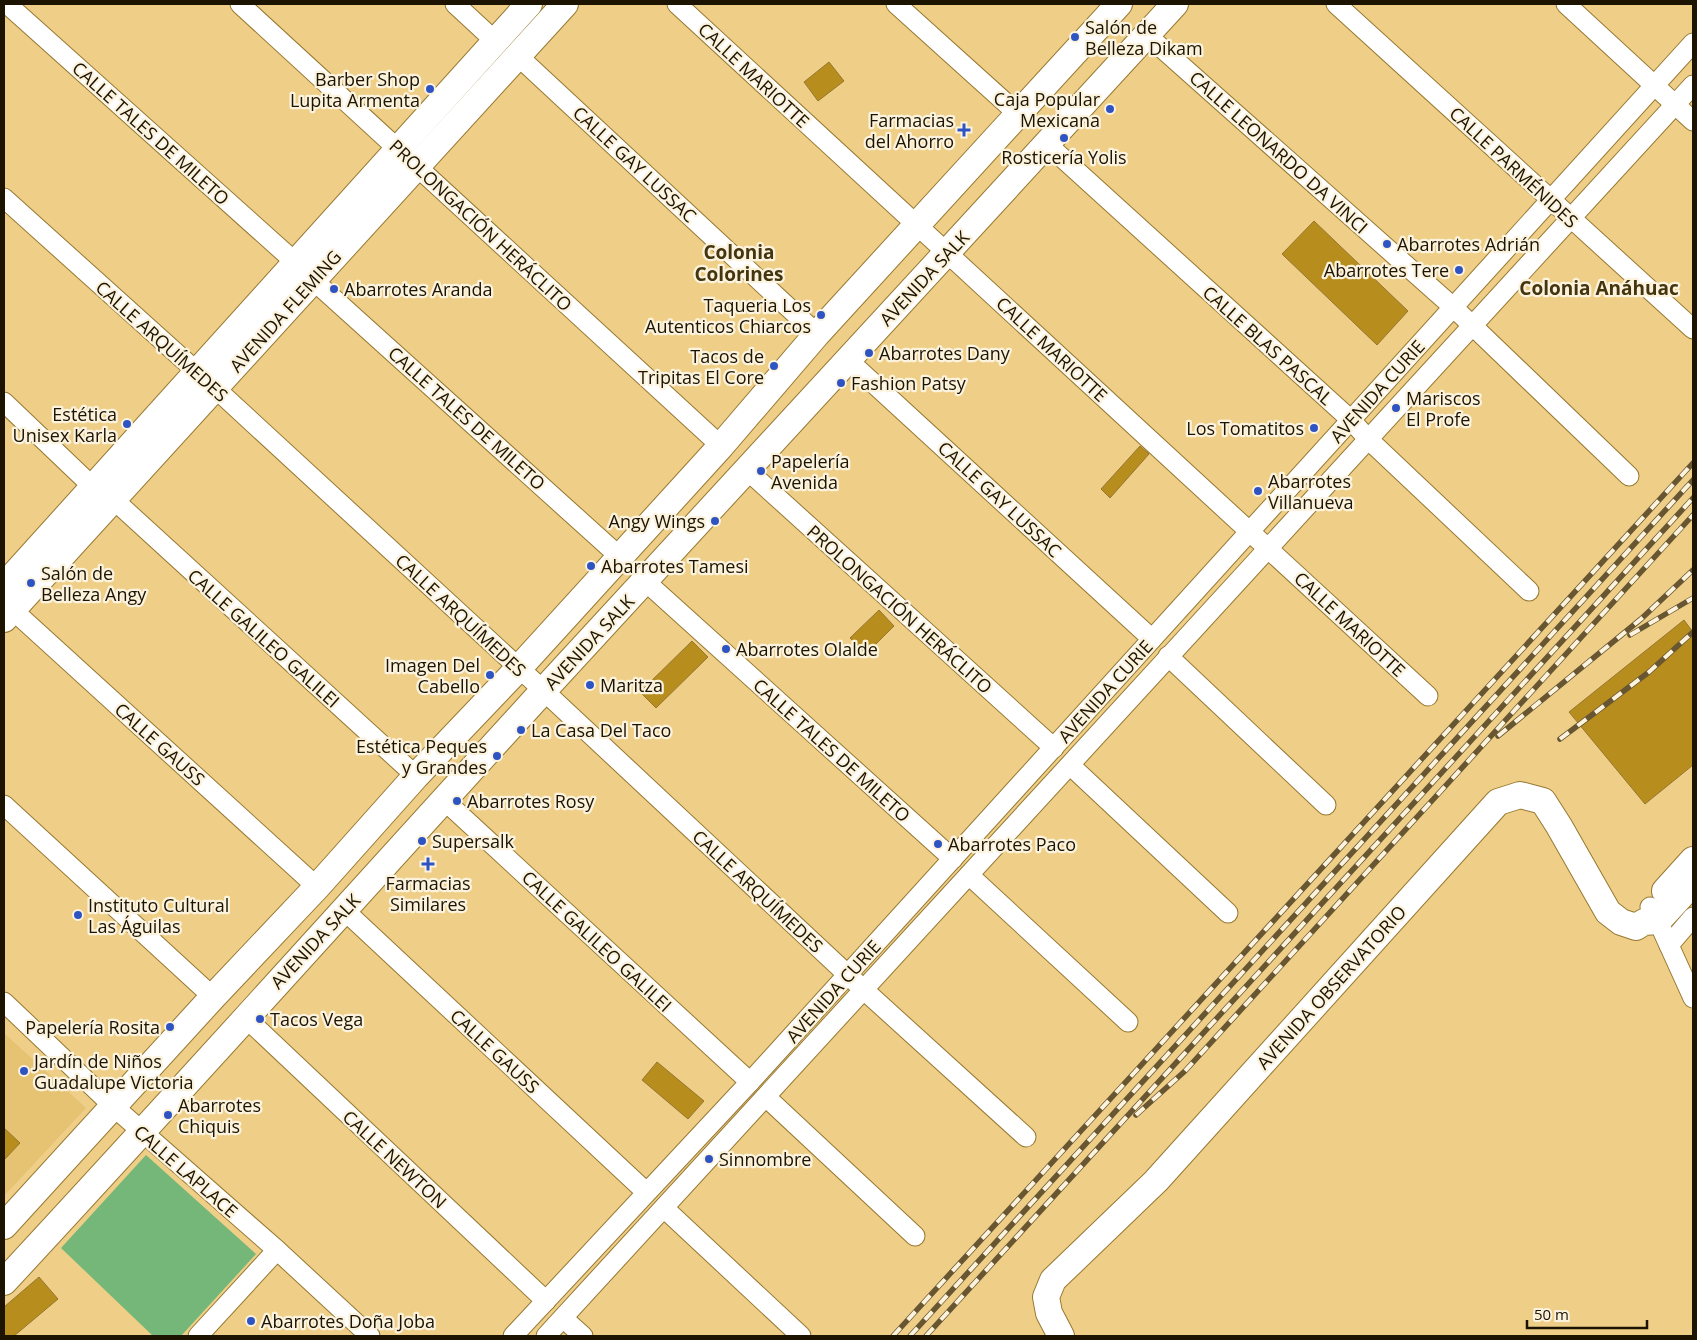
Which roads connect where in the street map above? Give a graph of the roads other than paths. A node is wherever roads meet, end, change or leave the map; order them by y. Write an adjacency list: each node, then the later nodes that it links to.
1 (8, 4): 29 (street, CALLE TALES DE MILETO)
2 (240, 4): 22 (street, PROLONGACIÓN HERÁCLITO)
3 (454, 4): 13 (street)
4 (529, 4): 13 (main road, AVENIDA FLEMING)
5 (565, 4): 15 (main road, AVENIDA FLEMING)
6 (676, 4): 27 (street, CALLE MARIOTTE)
7 (896, 4): 19 (street)
8 (1120, 4): 19 (main road, AVENIDA SALK)
9 (1175, 4): 12 (main road, AVENIDA SALK)
10 (1336, 4): 25 (street, CALLE PARMÉNIDES)
11 (1566, 4): 17 (street)
12 (1147, 34): 21 (main road, AVENIDA SALK); 30 (street, CALLE LEONARDO DA VINCI)
13 (495, 40): 22 (main road, AVENIDA FLEMING)
14 (1693, 43): 17 (street, AVENIDA CURIE)
15 (518, 56): 23 (main road, AVENIDA FLEMING); 33 (street, CALLE GAY LUSSAC)
16 (1693, 84): 18 (street, AVENIDA CURIE)
17 (1655, 85): 18 (street); 25 (street, AVENIDA CURIE)
18 (1675, 105): 20 (street); 26 (street, AVENIDA CURIE)
19 (1018, 114): 27 (main road, AVENIDA SALK)
20 (1693, 121)
21 (1047, 144): 28 (main road, AVENIDA SALK); 37 (street, CALLE BLAS PASCAL)
22 (398, 148): 23 (street, PROLONGACIÓN HERÁCLITO); 29 (main road, AVENIDA FLEMING)
23 (417, 166): 29 (main road, AVENIDA FLEMING); 39 (street, PROLONGACIÓN HERÁCLITO)
24 (4, 198): 35 (street, CALLE ARQUÍMEDES)
25 (1551, 199): 26 (street, CALLE PARMÉNIDES); 30 (street, AVENIDA CURIE)
26 (1570, 218): 31 (street, AVENIDA CURIE); 32 (street, CALLE PARMÉNIDES)
27 (917, 225): 28 (street, CALLE MARIOTTE); 33 (main road, AVENIDA SALK)
28 (947, 252): 34 (main road, AVENIDA SALK); 43 (street, CALLE MARIOTTE)
29 (304, 271): 35 (main road, AVENIDA FLEMING); 45 (street, CALLE TALES DE MILETO)
30 (1453, 307): 31 (street, CALLE LEONARDO DA VINCI); 37 (street, AVENIDA CURIE)
31 (1472, 326): 38 (street, AVENIDA CURIE); 41 (street, CALLE LEONARDO DA VINCI)
32 (1693, 329)
33 (817, 334): 39 (main road, AVENIDA SALK)
34 (848, 360): 40 (main road, AVENIDA SALK); 49 (street, CALLE GAY LUSSAC)
35 (206, 380): 42 (main road, AVENIDA FLEMING); 51 (street, CALLE ARQUÍMEDES)
36 (4, 402): 42 (street, CALLE GALILEO GALILEI)
37 (1351, 420): 38 (street, CALLE BLAS PASCAL); 43 (street, AVENIDA CURIE)
38 (1368, 439): 44 (street, AVENIDA CURIE); 47 (street, CALLE BLAS PASCAL)
39 (721, 446): 45 (main road, AVENIDA SALK)
40 (747, 470): 46 (main road, AVENIDA SALK); 54 (street, PROLONGACIÓN HERÁCLITO)
41 (1629, 476)
42 (103, 493): 48 (main road, AVENIDA FLEMING); 56 (street, CALLE GALILEO GALILEI)
43 (1250, 531): 44 (street, CALLE MARIOTTE); 49 (street, AVENIDA CURIE)
44 (1268, 548): 50 (street, AVENIDA CURIE); 53 (street, CALLE MARIOTTE)
45 (620, 557): 51 (main road, AVENIDA SALK)
46 (645, 581): 52 (main road, AVENIDA SALK); 60 (street, CALLE TALES DE MILETO)
47 (1529, 591)
48 (6, 604): 64 (street, CALLE GAUSS)
49 (1152, 639): 54 (street, AVENIDA CURIE)
50 (1168, 656): 55 (street, AVENIDA CURIE); 59 (street)
51 (518, 669): 52 (street, CALLE ARQUÍMEDES); 56 (main road, AVENIDA SALK)
52 (544, 691): 57 (main road, AVENIDA SALK); 70 (street, CALLE ARQUÍMEDES)
53 (1428, 696)
54 (1054, 748): 60 (street, AVENIDA CURIE)
55 (1070, 765): 62 (street, AVENIDA CURIE); 66 (street)
56 (416, 776): 64 (main road, AVENIDA SALK)
57 (444, 800): 65 (main road, AVENIDA SALK); 77 (street, CALLE GALILEO GALILEI)
58 (4, 805): 72 (street)
59 (1326, 805)
60 (953, 859): 70 (street, AVENIDA CURIE)
61 (1693, 860): 67 (main road)
62 (969, 875): 71 (street, AVENIDA CURIE); 76 (street)
63 (1693, 882): 67 (main road)
64 (317, 887): 72 (main road, AVENIDA SALK)
65 (344, 910): 75 (main road, AVENIDA SALK); 82 (street, CALLE GAUSS)
66 (1228, 913)
67 (1651, 917): 69 (street); 96 (main road, AVENIDA OBSERVATORIO)
68 (1693, 917): 69 (street)
69 (1669, 945): 73 (street)
70 (847, 974): 71 (street, CALLE ARQUÍMEDES); 77 (street, AVENIDA CURIE)
71 (864, 990): 78 (street, AVENIDA CURIE); 81 (street, CALLE ARQUÍMEDES)
72 (213, 997): 79 (main road, AVENIDA SALK)
73 (1693, 998)
74 (4, 1002): 79 (street, CALLE LAPLACE)
75 (245, 1018): 80 (main road, AVENIDA SALK); 88 (street, CALLE NEWTON)
76 (1128, 1022)
77 (750, 1082): 82 (street, AVENIDA CURIE)
78 (766, 1097): 83 (street, AVENIDA CURIE); 85 (street)
79 (113, 1106): 80 (street, CALLE LAPLACE); 84 (main road, AVENIDA SALK)
80 (142, 1133): 86 (street, CALLE LAPLACE); 87 (main road, AVENIDA SALK)
81 (1026, 1136)
82 (646, 1192): 88 (street, AVENIDA CURIE)
83 (664, 1208): 89 (street, AVENIDA CURIE); 95 (street)
84 (4, 1226)
85 (915, 1236)
86 (277, 1250): 90 (street); 91 (street, CALLE LAPLACE)
87 (4, 1282)
88 (546, 1301): 92 (street, AVENIDA CURIE)
89 (563, 1318): 93 (street, AVENIDA CURIE); 94 (street)
90 (198, 1336)
91 (370, 1336)
92 (514, 1336)
93 (546, 1336)
94 (583, 1336)
95 (801, 1336)
96 (1061, 1336)

